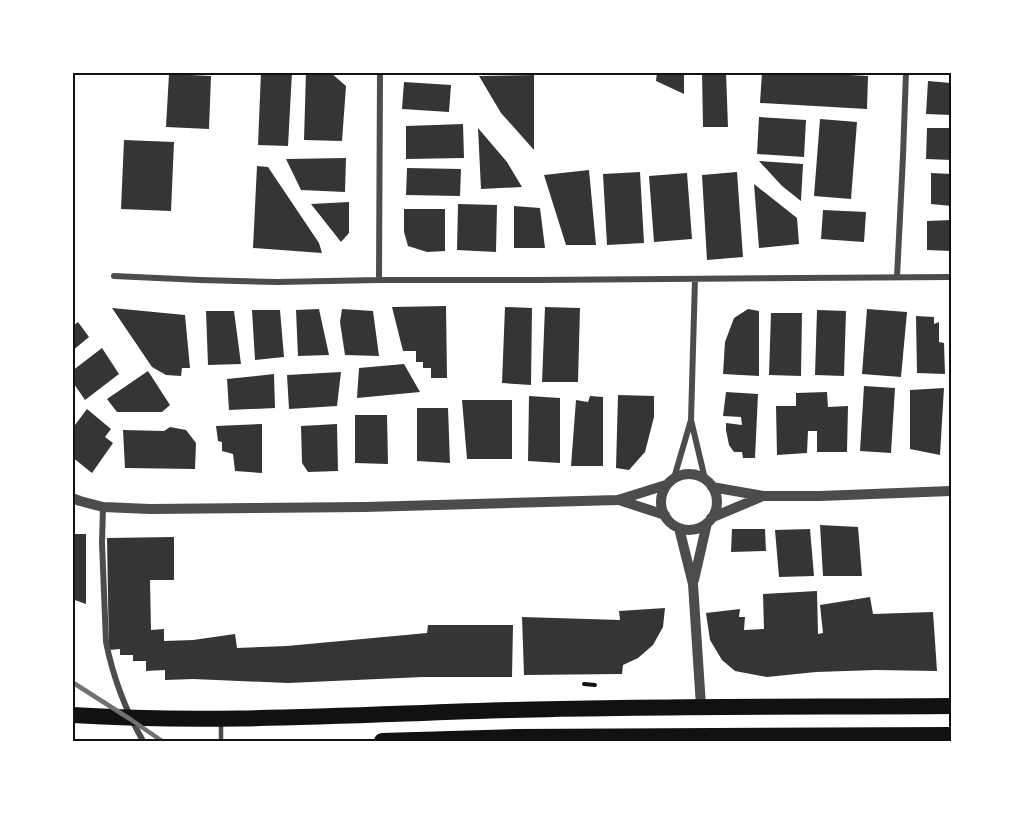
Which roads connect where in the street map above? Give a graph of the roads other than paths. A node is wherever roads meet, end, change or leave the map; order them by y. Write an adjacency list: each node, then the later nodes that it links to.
1 (380, 72): 7 (street)
2 (906, 72): 4 (street)
3 (114, 276): 7 (street)
4 (897, 277): 5 (street); 6 (street)
5 (951, 277)
6 (695, 279): 7 (street); 8 (street)
7 (380, 280)
8 (691, 420): 9 (street); 10 (street)
9 (670, 481): 10 (street); 14 (street); 16 (street)
10 (709, 483): 12 (street); 17 (street)
11 (951, 491): 12 (street)
12 (763, 496): 17 (street)
13 (72, 498): 15 (street)
14 (618, 500): 15 (street); 16 (street)
15 (103, 507): 23 (street)
16 (665, 515): 18 (street)
17 (709, 520): 18 (street); 19 (street)
18 (679, 528): 19 (street)
19 (693, 584): 20 (street)
20 (701, 706): 21 (highway); 24 (highway)
21 (951, 706)
22 (72, 715): 23 (highway)
23 (130, 719): 24 (highway); 26 (street)
24 (221, 719): 27 (lane)
25 (951, 735): 28 (highway)
26 (143, 741)
27 (221, 741)
28 (382, 741)

